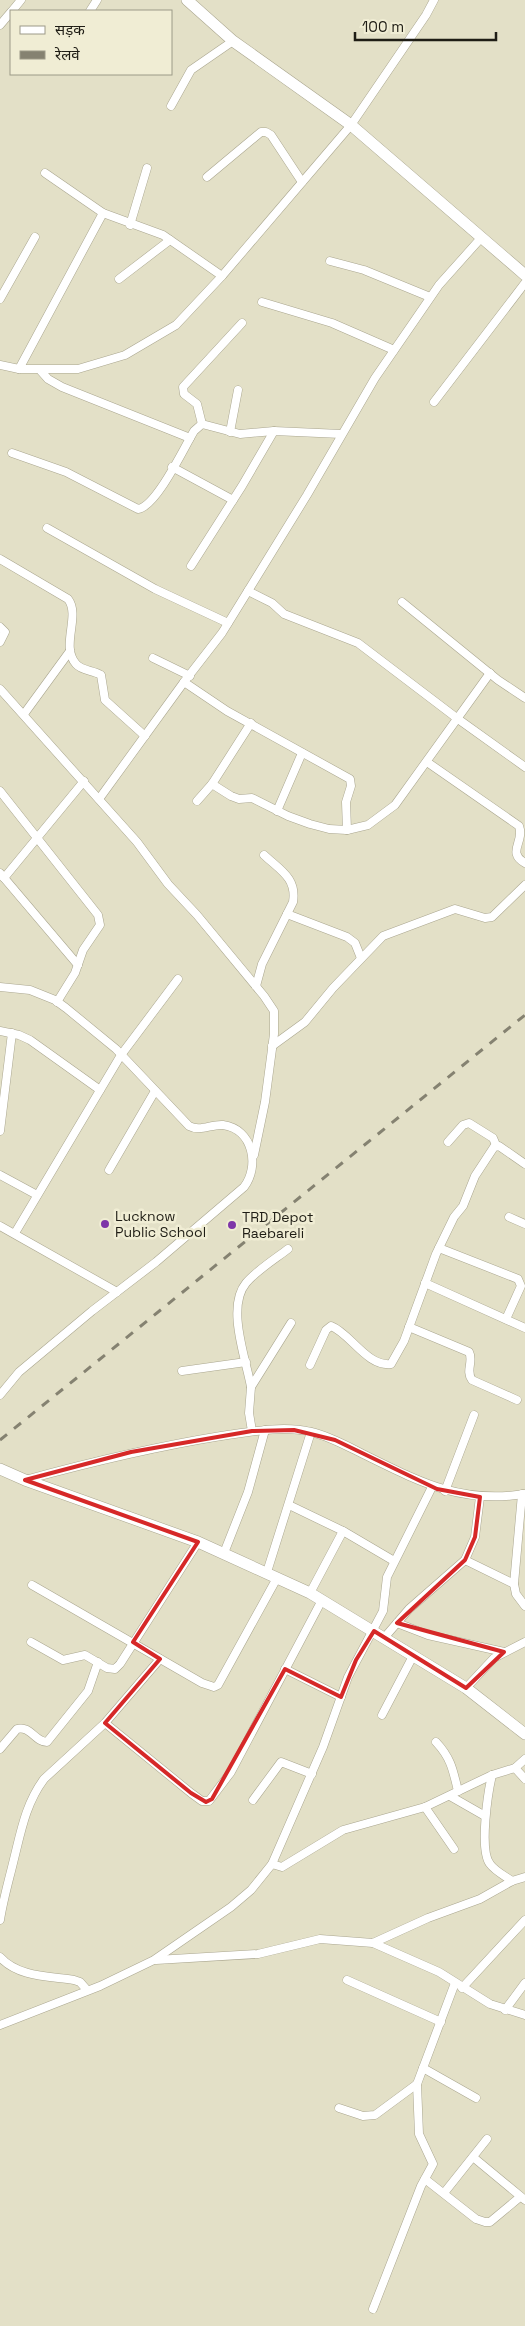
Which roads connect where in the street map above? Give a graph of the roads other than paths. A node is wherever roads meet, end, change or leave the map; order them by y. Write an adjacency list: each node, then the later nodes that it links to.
1 (187, 0): 5 (street)
2 (434, 0): 7 (street)
3 (10, 14): 4 (street)
4 (0, 25)
5 (233, 41): 6 (street); 7 (street)
6 (171, 106)
7 (351, 125): 11 (street); 15 (street)
8 (147, 168): 13 (street)
9 (45, 173): 12 (street)
10 (208, 177): 11 (street)
11 (302, 182): 19 (street)
12 (103, 214): 13 (street); 28 (street)
13 (130, 225): 16 (street)
14 (34, 237): 23 (street)
15 (481, 238): 18 (street); 22 (street)
16 (170, 240): 19 (street); 20 (street)
17 (330, 261): 22 (street)
18 (525, 275)
19 (222, 276): 29 (street)
20 (119, 279)
21 (525, 283): 31 (street)
22 (430, 297): 26 (street)
23 (0, 299)
24 (262, 302): 26 (street)
25 (242, 323): 32 (street)
26 (394, 350): 35 (street)
27 (0, 364): 28 (street)
28 (19, 369): 29 (street)
29 (40, 370): 36 (street)
30 (238, 390): 34 (street)
31 (434, 402)
32 (202, 424): 34 (street); 36 (street)
33 (274, 431): 34 (street); 35 (street); 39 (street)
34 (230, 432)
35 (342, 434): 43 (street)
36 (190, 438): 38 (street)
37 (12, 453): 38 (street)
38 (172, 468): 39 (street)
39 (233, 500): 42 (street)
40 (47, 528): 45 (street)
41 (0, 558): 48 (street)
42 (191, 566)
43 (248, 591): 45 (street); 56 (street)
44 (402, 602): 50 (street)
45 (228, 623): 51 (street)
46 (0, 626): 47 (street)
47 (0, 642)
48 (70, 651): 55 (street); 58 (street)
49 (153, 658): 51 (street)
50 (490, 674): 54 (street); 56 (street)
51 (190, 676): 52 (street)
52 (184, 682): 57 (street); 58 (street)
53 (0, 689): 55 (street)
54 (525, 698)
55 (24, 714): 62 (street)
56 (458, 719): 60 (street); 61 (street)
57 (251, 723): 59 (street); 63 (street)
58 (145, 736): 65 (street)
59 (302, 753): 67 (street); 68 (street)
60 (428, 762): 68 (street); 71 (street)
61 (525, 767)
62 (84, 781): 65 (street); 69 (street)
63 (212, 784): 66 (street); 67 (street)
64 (0, 791): 69 (street)
65 (99, 799): 78 (street)
66 (197, 801)
67 (277, 811): 68 (street)
68 (347, 830)
69 (38, 838): 72 (street); 76 (street)
70 (264, 855): 74 (street)
71 (525, 863)
72 (2, 876): 76 (street)
73 (525, 885): 75 (street)
74 (287, 914): 75 (street); 78 (street)
75 (362, 958): 83 (street)
76 (78, 965): 80 (street)
77 (178, 979): 84 (street)
78 (256, 986): 83 (street)
79 (0, 987): 80 (street)
80 (57, 1002): 84 (street)
81 (0, 1031): 82 (street)
82 (12, 1033): 85 (street); 87 (street)
83 (272, 1046): 90 (street)
84 (121, 1055): 85 (street); 86 (street)
85 (100, 1090): 94 (street)
86 (155, 1091): 90 (street); 92 (street)
87 (0, 1131)
88 (448, 1142): 89 (street)
89 (496, 1146): 91 (street); 99 (street)
90 (254, 1157): 102 (street)
91 (525, 1164)
92 (109, 1170)
93 (0, 1175): 94 (street)
94 (38, 1195): 98 (street)
95 (509, 1217): 96 (street)
96 (525, 1224)
97 (0, 1226): 98 (street)
98 (15, 1233): 102 (street)
99 (438, 1248): 101 (street); 103 (street)
100 (288, 1249): 107 (street)
101 (425, 1283): 103 (street); 105 (street)
102 (117, 1292): 111 (street)
103 (506, 1319): 106 (street)
104 (291, 1323): 110 (street)
105 (409, 1327): 108 (street); 112 (street)
106 (525, 1328)
107 (246, 1362): 109 (street); 110 (street)
108 (310, 1365)
109 (182, 1371)
110 (251, 1387): 115 (street)
111 (0, 1395)
112 (516, 1400)
113 (474, 1415): 120 (street)
114 (265, 1430): 115 (street); 116 (street); 126 (street)
115 (252, 1431): 118 (street)
116 (311, 1432): 119 (street); 123 (street)
117 (0, 1469): 118 (street)
118 (25, 1480): 125 (street)
119 (432, 1487): 120 (street); 128 (street)
120 (445, 1491): 122 (street)
121 (524, 1494): 122 (street); 131 (street)
122 (480, 1497): 127 (street)
123 (289, 1505): 124 (street); 129 (street)
124 (343, 1530): 128 (street); 133 (street)
125 (198, 1542): 126 (street); 140 (street)
126 (224, 1553): 129 (street)
127 (465, 1560): 131 (street); 136 (street)
128 (394, 1561): 137 (street)
129 (267, 1572): 130 (street)
130 (277, 1578): 133 (street); 144 (street)
131 (514, 1584): 135 (street)
132 (32, 1585): 140 (street)
133 (310, 1593): 134 (street)
134 (322, 1600): 137 (street); 146 (street)
135 (525, 1606)
136 (397, 1623): 138 (street); 142 (street)
137 (374, 1631): 138 (street); 148 (street)
138 (384, 1638): 143 (street)
139 (31, 1642): 145 (street)
140 (133, 1642): 144 (street); 145 (street)
141 (525, 1642): 142 (street)
142 (504, 1652): 147 (street)
143 (413, 1656): 147 (street); 149 (street)
144 (160, 1659): 150 (street)
145 (98, 1662): 153 (street)
146 (285, 1670): 148 (street); 150 (street)
147 (466, 1688): 151 (street)
148 (341, 1697): 156 (street)
149 (382, 1715)
150 (105, 1723): 168 (street)
151 (525, 1734)
152 (436, 1742): 159 (street)
153 (0, 1749)
154 (525, 1759): 155 (street)
155 (514, 1768): 157 (street); 158 (street)
156 (312, 1774): 161 (street); 165 (street)
157 (492, 1775): 159 (street); 163 (street)
158 (525, 1779)
159 (458, 1790): 160 (street)
160 (450, 1796): 162 (street); 163 (street)
161 (253, 1800)
162 (425, 1807): 164 (street); 165 (street)
163 (485, 1816): 167 (street)
164 (454, 1849)
165 (272, 1864): 172 (street)
166 (525, 1877): 167 (street)
167 (512, 1881): 170 (street)
168 (0, 1920)
169 (525, 1920): 175 (street)
170 (373, 1943): 172 (street); 175 (street)
171 (0, 1957): 176 (street)
172 (154, 1960): 176 (street)
173 (347, 1980): 179 (street)
174 (525, 1983): 177 (street)
175 (458, 1985): 177 (street); 179 (street)
176 (87, 1990): 180 (street)
177 (505, 2010): 178 (street)
178 (525, 2015)
179 (441, 2022): 181 (street)
180 (0, 2025)
181 (423, 2068): 182 (street); 183 (street)
182 (417, 2084): 184 (street); 187 (street)
183 (476, 2098)
184 (339, 2108)
185 (486, 2138): 186 (street)
186 (473, 2157): 188 (street); 189 (street)
187 (425, 2179): 188 (street); 190 (street)
188 (444, 2194): 189 (street)
189 (522, 2198)
190 (373, 2309)

